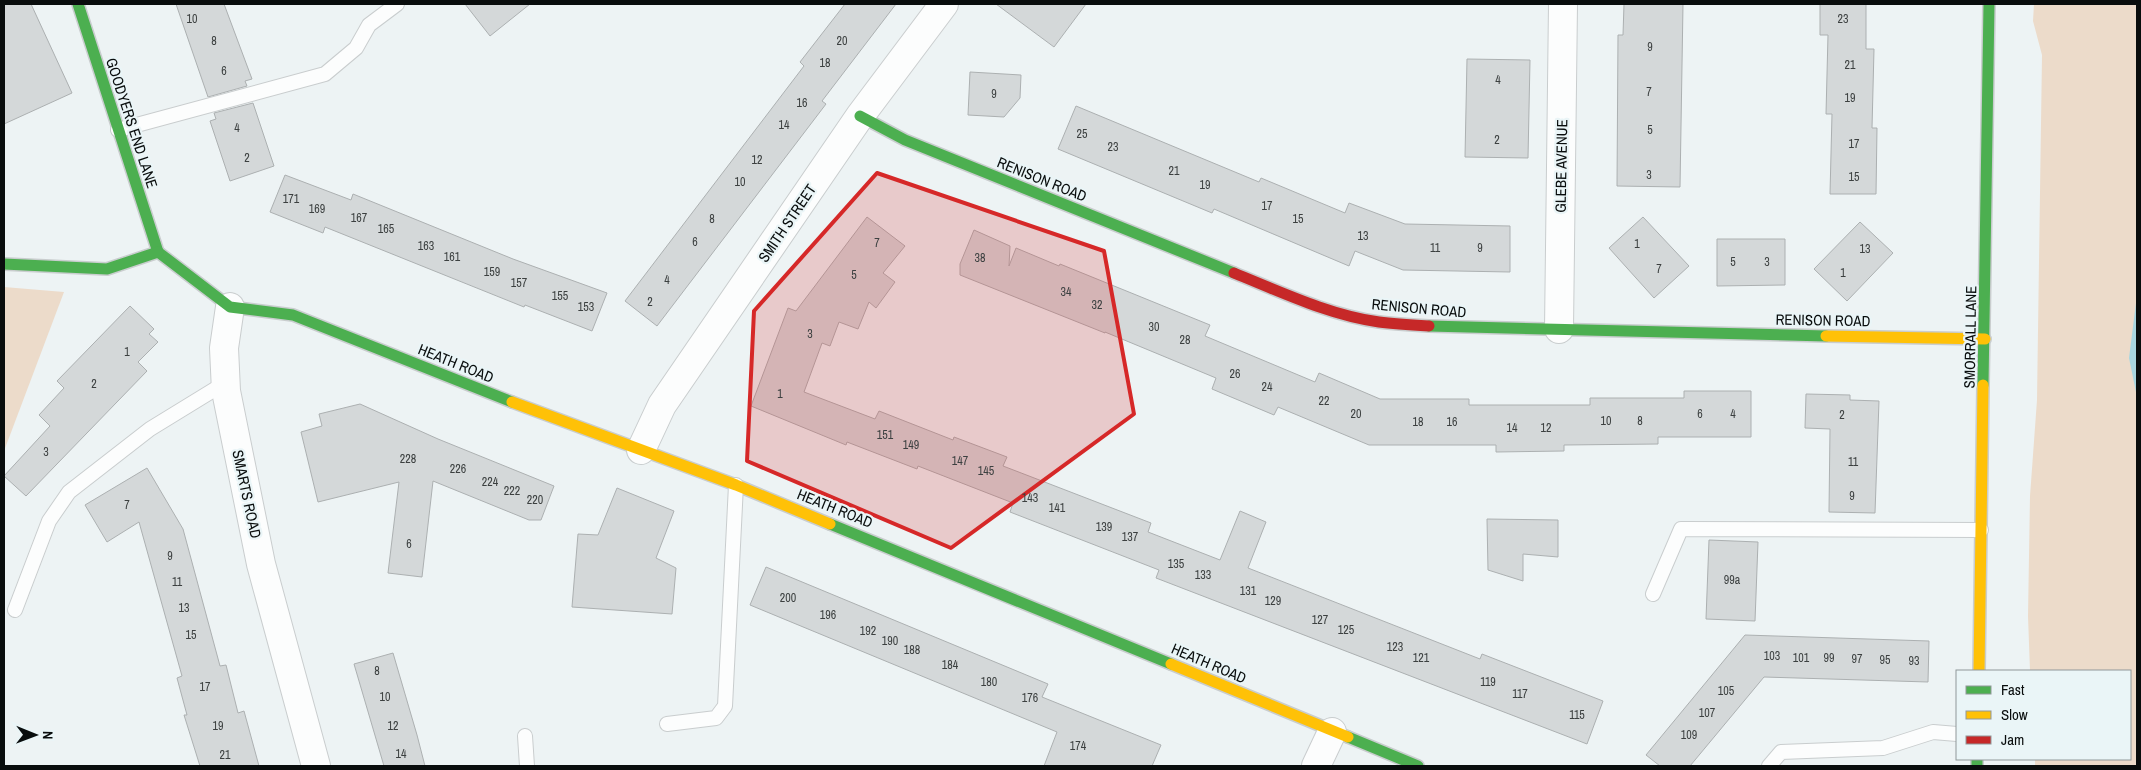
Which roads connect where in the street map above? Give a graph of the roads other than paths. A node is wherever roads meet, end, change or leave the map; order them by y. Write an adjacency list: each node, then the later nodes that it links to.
1 (78, 4): 7 (street, GOODYERS END LANE)
2 (397, 4): 7 (lane)
3 (944, 4): 6 (street, SMITH STREET)
4 (1564, 4): 11 (street, GLEBE AVENUE)
5 (1989, 4): 12 (street, SMORRALL LANE)
6 (860, 116): 11 (street, RENISON ROAD); 14 (street, SMITH STREET)
7 (118, 130): 8 (street, GOODYERS END LANE)
8 (158, 252): 9 (street); 10 (street)
9 (4, 264)
10 (230, 307): 13 (street, SMARTS ROAD); 14 (street, HEATH ROAD)
11 (1560, 329): 12 (street, RENISON ROAD)
12 (1985, 339): 16 (street, SMORRALL LANE)
13 (225, 383): 18 (lane); 24 (street, SMARTS ROAD)
14 (641, 450): 15 (street, HEATH ROAD)
15 (736, 484): 20 (lane); 21 (street, HEATH ROAD)
16 (1981, 530): 17 (lane); 19 (street, SMORRALL LANE)
17 (1654, 594)
18 (15, 610)
19 (1979, 670)
20 (667, 724)
21 (1332, 732): 26 (street); 27 (street, HEATH ROAD)
22 (1956, 734): 28 (lane)
23 (524, 736): 25 (lane)
24 (316, 766)
25 (527, 766)
26 (1316, 766)
27 (1418, 766)
28 (1769, 766)

